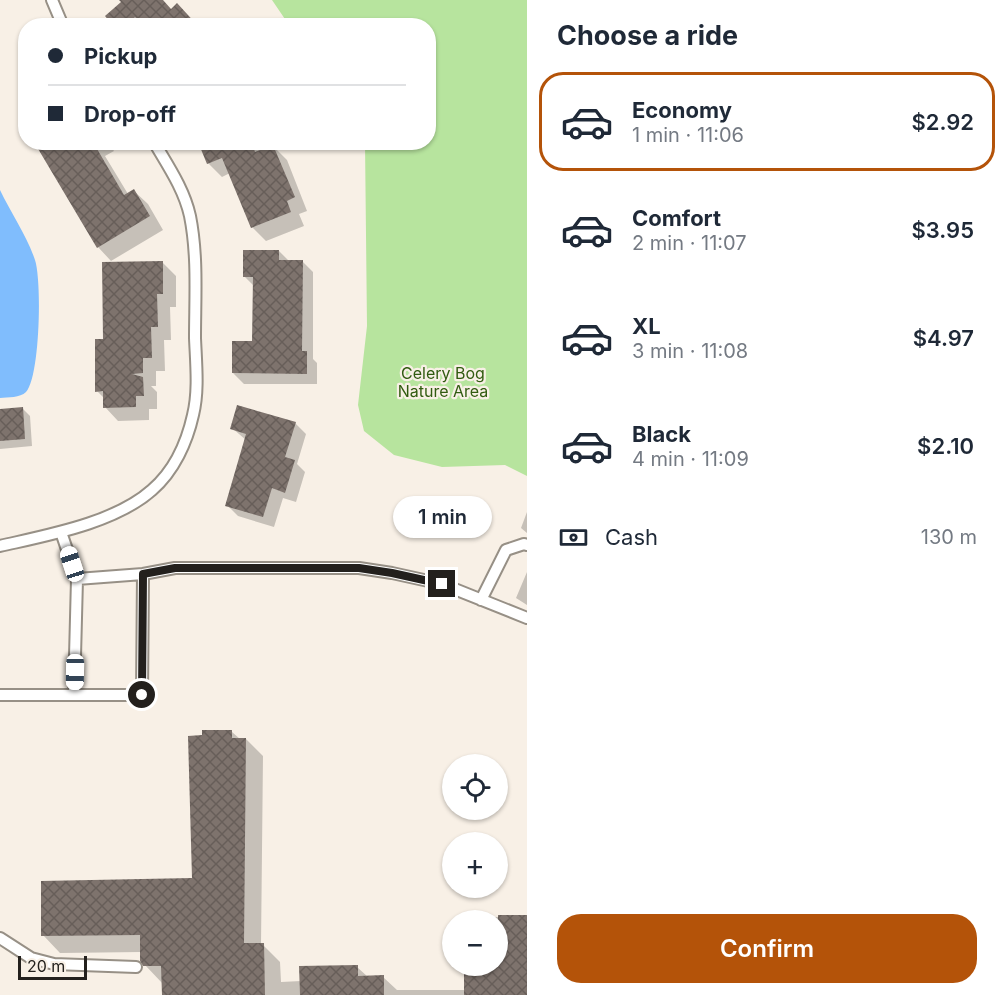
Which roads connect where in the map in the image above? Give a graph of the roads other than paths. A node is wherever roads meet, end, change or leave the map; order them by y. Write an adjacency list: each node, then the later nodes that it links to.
1 (52, 0): 2 (lane)
2 (60, 18)
3 (159, 150): 4 (lane)
4 (62, 532): 6 (lane); 8 (lane)
5 (527, 545): 9 (lane)
6 (0, 546)
7 (143, 574): 8 (lane); 9 (lane); 12 (lane)
8 (77, 579): 12 (lane)
9 (481, 600): 10 (lane)
10 (527, 618)
11 (0, 695): 12 (lane)
12 (74, 695)
13 (0, 938): 14 (lane)
14 (136, 967)

